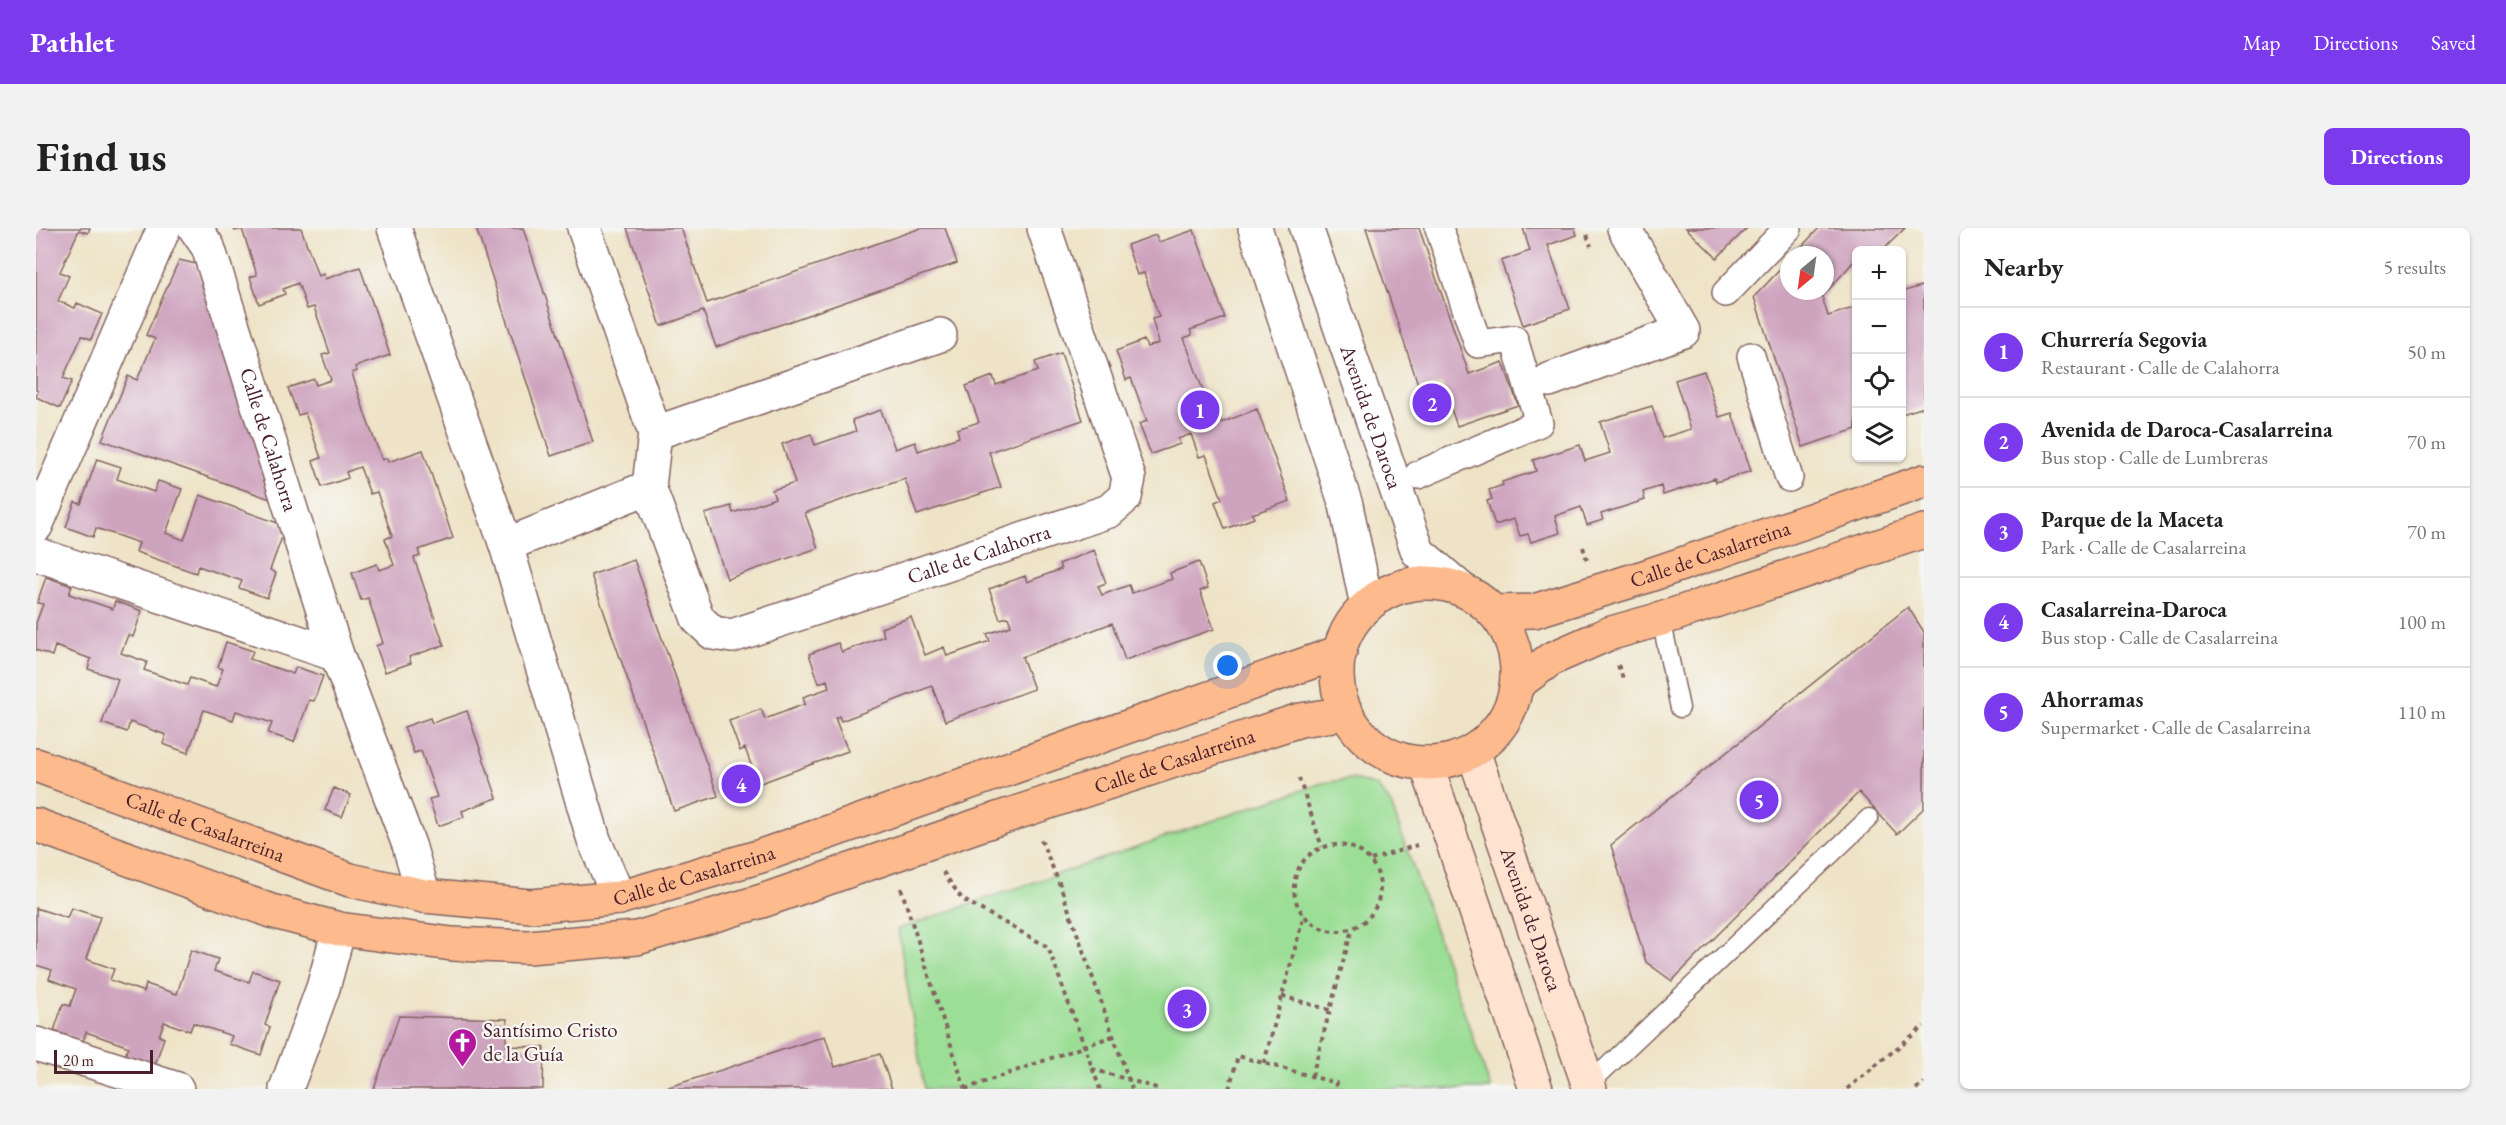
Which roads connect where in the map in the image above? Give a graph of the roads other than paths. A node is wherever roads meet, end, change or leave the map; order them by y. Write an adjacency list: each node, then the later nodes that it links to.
1 (164, 228): 20 (street)
2 (195, 228): 29 (street, Calle de Calahorra)
3 (394, 228): 22 (street)
4 (584, 228): 15 (street, Calle de Calahorra)
5 (1044, 228): 19 (street, Calle de Calahorra)
6 (1255, 228): 25 (street)
7 (1306, 228): 24 (street, Avenida de Daroca)
8 (1439, 228): 16 (street)
9 (1624, 228): 14 (street)
10 (1788, 228): 11 (street)
11 (1726, 293)
12 (940, 335): 15 (street)
13 (1751, 356): 17 (street)
14 (1549, 380)
15 (655, 433): 19 (street, Calle de Calahorra)
16 (1418, 475)
17 (1790, 478)
18 (1924, 481): 26 (main road, Calle de Casalarreina)
19 (649, 487): 22 (street)
20 (36, 526)
21 (1924, 531): 27 (main road)
22 (507, 544): 40 (street)
23 (36, 554): 29 (street)
24 (1461, 589): 25 (main road); 26 (main road)
25 (1367, 606): 28 (main road)
26 (1494, 612): 30 (main road)
27 (1661, 619): 30 (main road); 31 (lane)
28 (1340, 652): 32 (main road); 40 (main road, Calle de Casalarreina)
29 (337, 655): 39 (street, Calle de Calahorra)
30 (1517, 684): 33 (main road)
31 (1680, 708)
32 (1347, 713): 34 (main road); 42 (main road, Calle de Casalarreina)
33 (1473, 751): 34 (main road); 44 (main road, Avenida de Daroca)
34 (1426, 763): 47 (main road)
35 (36, 765): 38 (main road, Calle de Casalarreina)
36 (1869, 818): 44 (lane)
37 (36, 825): 41 (main road, Calle de Casalarreina)
38 (350, 880): 39 (main road, Calle de Casalarreina); 41 (main road)
39 (424, 896): 40 (main road, Calle de Casalarreina)
40 (619, 898): 42 (main road)
41 (339, 929): 42 (main road, Calle de Casalarreina); 46 (street)
42 (637, 938)
43 (36, 1044): 45 (street)
44 (1590, 1087)
45 (177, 1089)
46 (286, 1089)
47 (1536, 1089)

